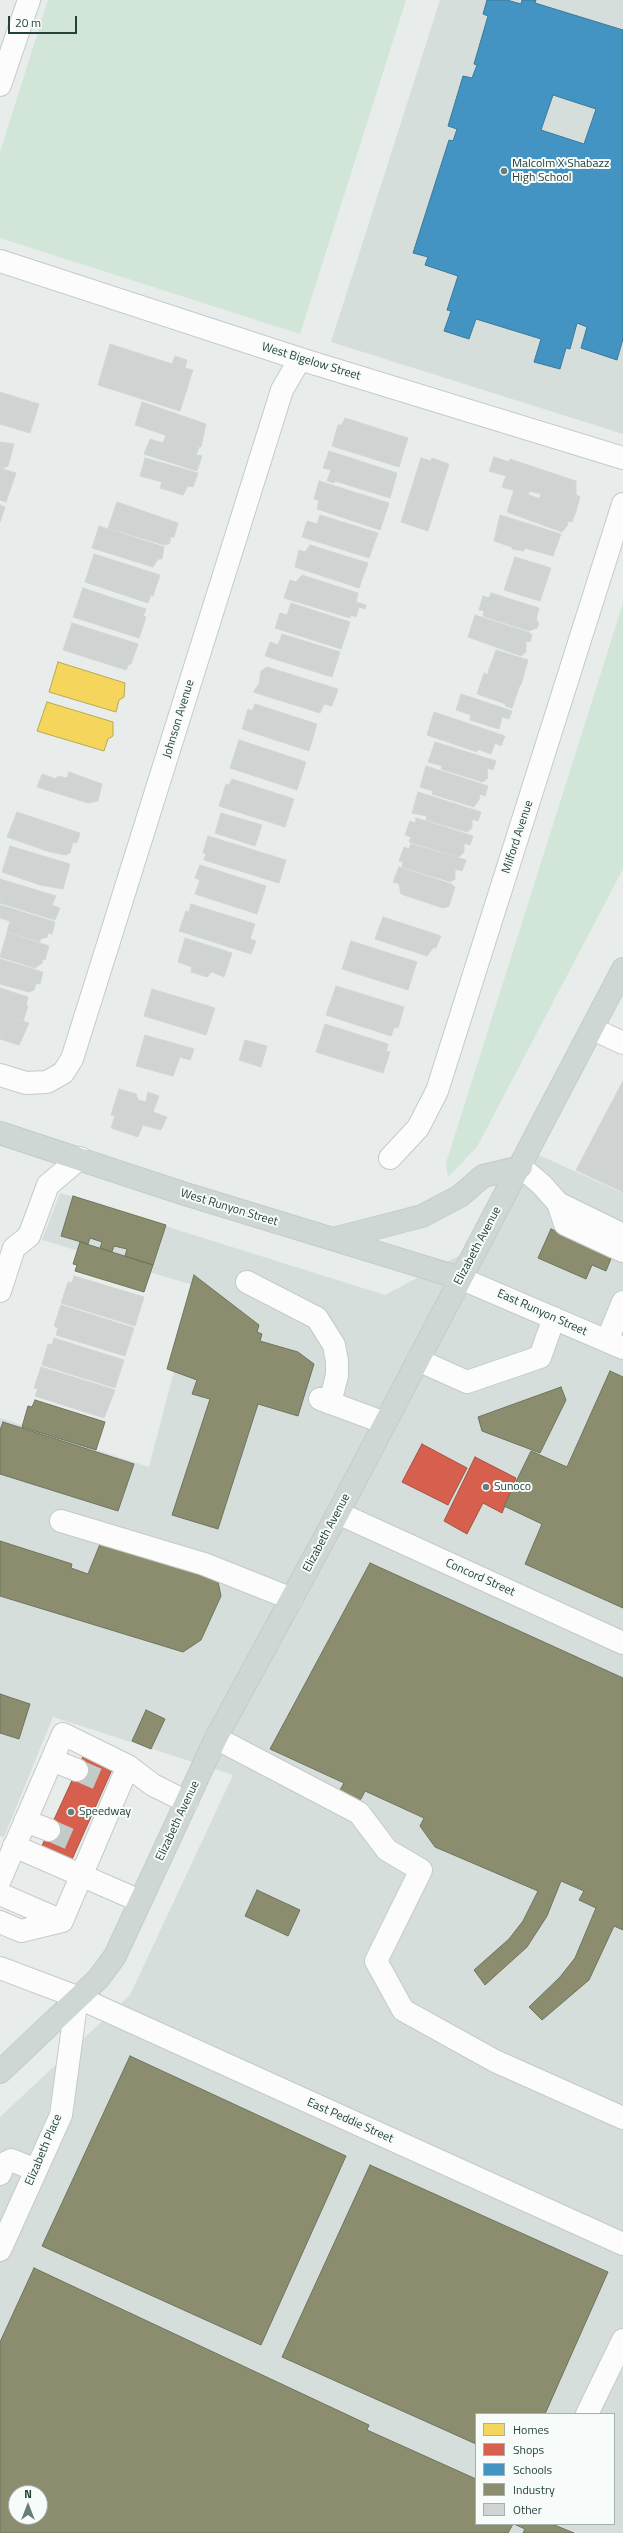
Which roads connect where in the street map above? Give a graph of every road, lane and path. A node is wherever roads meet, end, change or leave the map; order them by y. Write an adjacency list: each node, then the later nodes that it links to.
1 (29, 0): 2 (street)
2 (0, 85)
3 (0, 261): 4 (street, West Bigelow Street)
4 (300, 359): 5 (street, West Bigelow Street); 10 (street, Johnson Avenue)
5 (623, 458)
6 (623, 504): 13 (street, Milford Avenue)
7 (623, 969): 8 (main road, Elizabeth Avenue)
8 (593, 1029): 9 (street); 14 (main road, Elizabeth Avenue)
9 (623, 1043)
10 (0, 1075)
11 (0, 1133): 12 (main road, West Runyon Street)
12 (80, 1158): 17 (main road, West Runyon Street); 21 (street)
13 (390, 1158)
14 (521, 1167): 15 (street); 17 (main road); 19 (main road, Elizabeth Avenue)
15 (558, 1203): 16 (street); 18 (street)
16 (623, 1234)
17 (333, 1239): 19 (main road, West Runyon Street)
18 (623, 1251)
19 (460, 1278): 23 (street, East Runyon Street); 25 (main road, Elizabeth Avenue)
20 (247, 1282): 26 (street)
21 (0, 1291)
22 (623, 1302): 24 (street)
23 (554, 1318): 24 (street, East Runyon Street); 25 (street)
24 (615, 1345)
25 (418, 1360): 26 (main road, Elizabeth Avenue)
26 (385, 1423): 27 (main road, Elizabeth Avenue)
27 (338, 1513): 29 (main road, Elizabeth Avenue); 30 (street, Concord Street)
28 (61, 1521): 29 (street)
29 (292, 1599): 31 (main road, Elizabeth Avenue)
30 (623, 1643)
31 (216, 1738): 35 (main road, Elizabeth Avenue); 48 (street)
32 (52, 1760): 33 (street); 34 (street); 36 (street)
33 (128, 1766): 35 (street); 39 (street)
34 (77, 1770)
35 (187, 1802): 42 (main road, Elizabeth Avenue)
36 (26, 1820): 37 (street); 38 (street)
37 (49, 1830)
38 (14, 1846): 39 (street); 40 (street)
39 (82, 1874): 42 (street); 43 (street)
40 (0, 1880)
41 (0, 1894): 43 (street)
42 (140, 1901): 46 (main road, Elizabeth Avenue)
43 (62, 1921): 44 (street)
44 (0, 1922)
45 (0, 1968): 46 (street, East Peddie Street)
46 (77, 1997): 47 (main road, Elizabeth Avenue); 49 (street, Elizabeth Place); 51 (street, East Peddie Street)
47 (0, 2072)
48 (623, 2118)
49 (36, 2170): 50 (street); 52 (street, Elizabeth Place)
50 (0, 2174)
51 (623, 2244)
52 (0, 2250)
53 (623, 2340): 54 (street)
54 (587, 2413)

